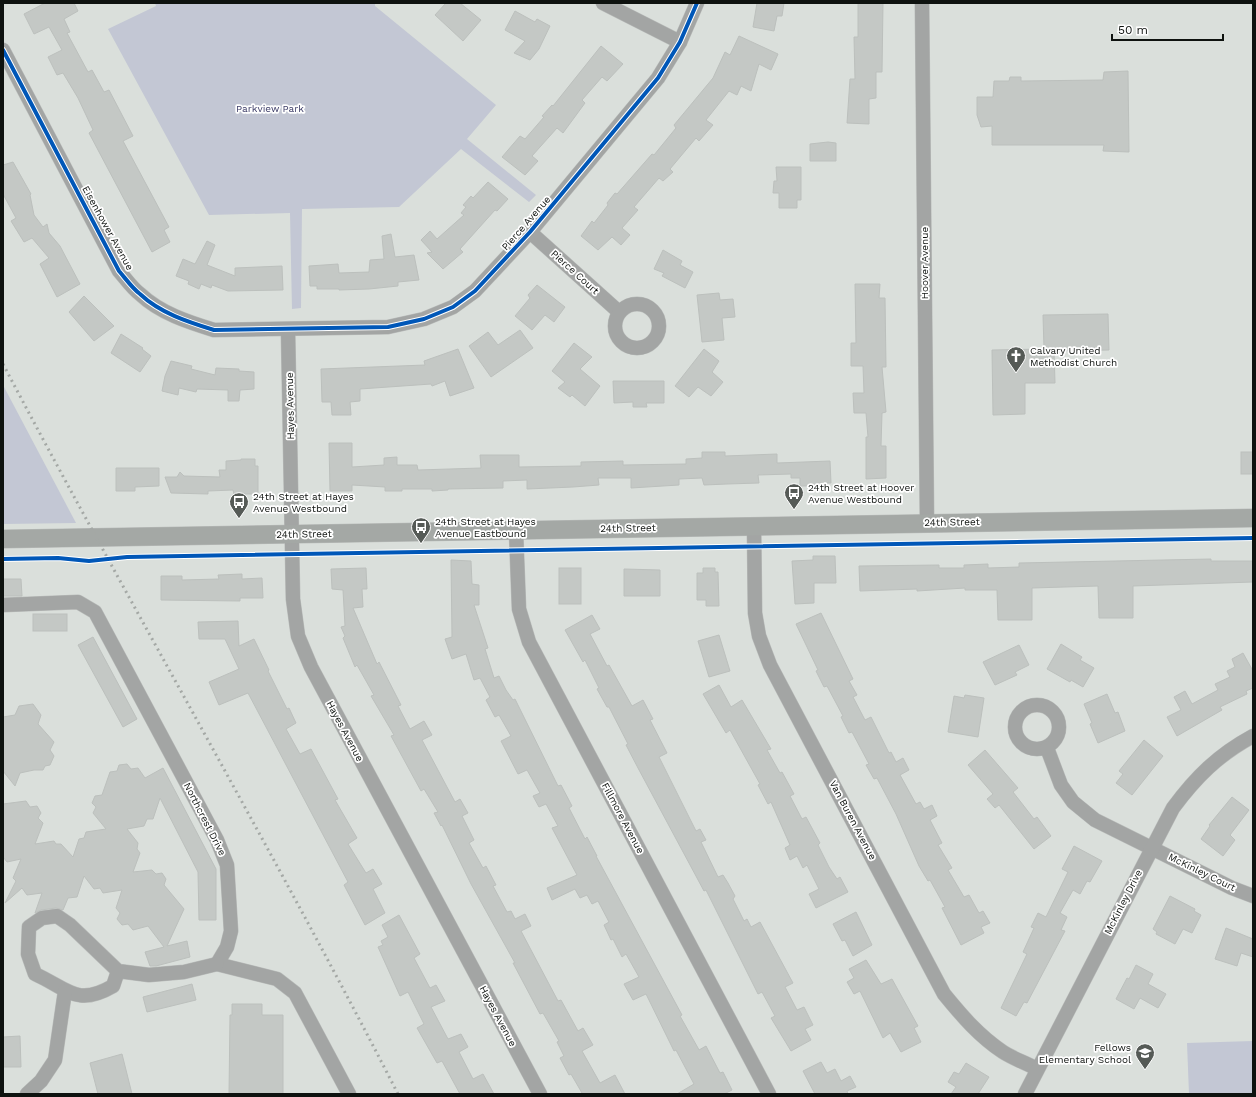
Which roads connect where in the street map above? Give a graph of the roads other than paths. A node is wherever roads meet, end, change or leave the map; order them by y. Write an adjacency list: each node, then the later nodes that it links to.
1 (603, 3): 4 (street)
2 (697, 3): 4 (street, Pierce Avenue)
3 (922, 3): 10 (street, Hoover Avenue)
4 (680, 42): 6 (street, Pierce Avenue)
5 (3, 50): 8 (street, Eisenhower Avenue)
6 (530, 232): 7 (street, Pierce Court); 8 (street, Pierce Avenue)
7 (619, 312)
8 (288, 330): 13 (street, Hayes Avenue)
9 (1253, 518): 10 (main road, 24th Street)
10 (927, 523): 11 (main road, 24th Street)
11 (754, 526): 12 (main road, 24th Street); 23 (street, Van Buren Avenue)
12 (516, 531): 13 (main road, 24th Street); 27 (street, Fillmore Avenue)
13 (292, 535): 14 (main road, 24th Street); 26 (street, Hayes Avenue)
14 (3, 539)
15 (3, 605): 20 (street, Northcrest Drive)
16 (1253, 736): 18 (street, McKinley Drive)
17 (1046, 748): 18 (street, McKinley Court)
18 (1152, 847): 19 (street, McKinley Court); 23 (street, McKinley Drive)
19 (1253, 896)
20 (217, 964): 21 (street); 25 (street)
21 (118, 971): 22 (street); 22 (street)
22 (65, 991): 24 (street)
23 (1037, 1069): 28 (street, McKinley Drive)
24 (27, 1094)
25 (349, 1094)
26 (540, 1094)
27 (769, 1094)
28 (1025, 1094)

